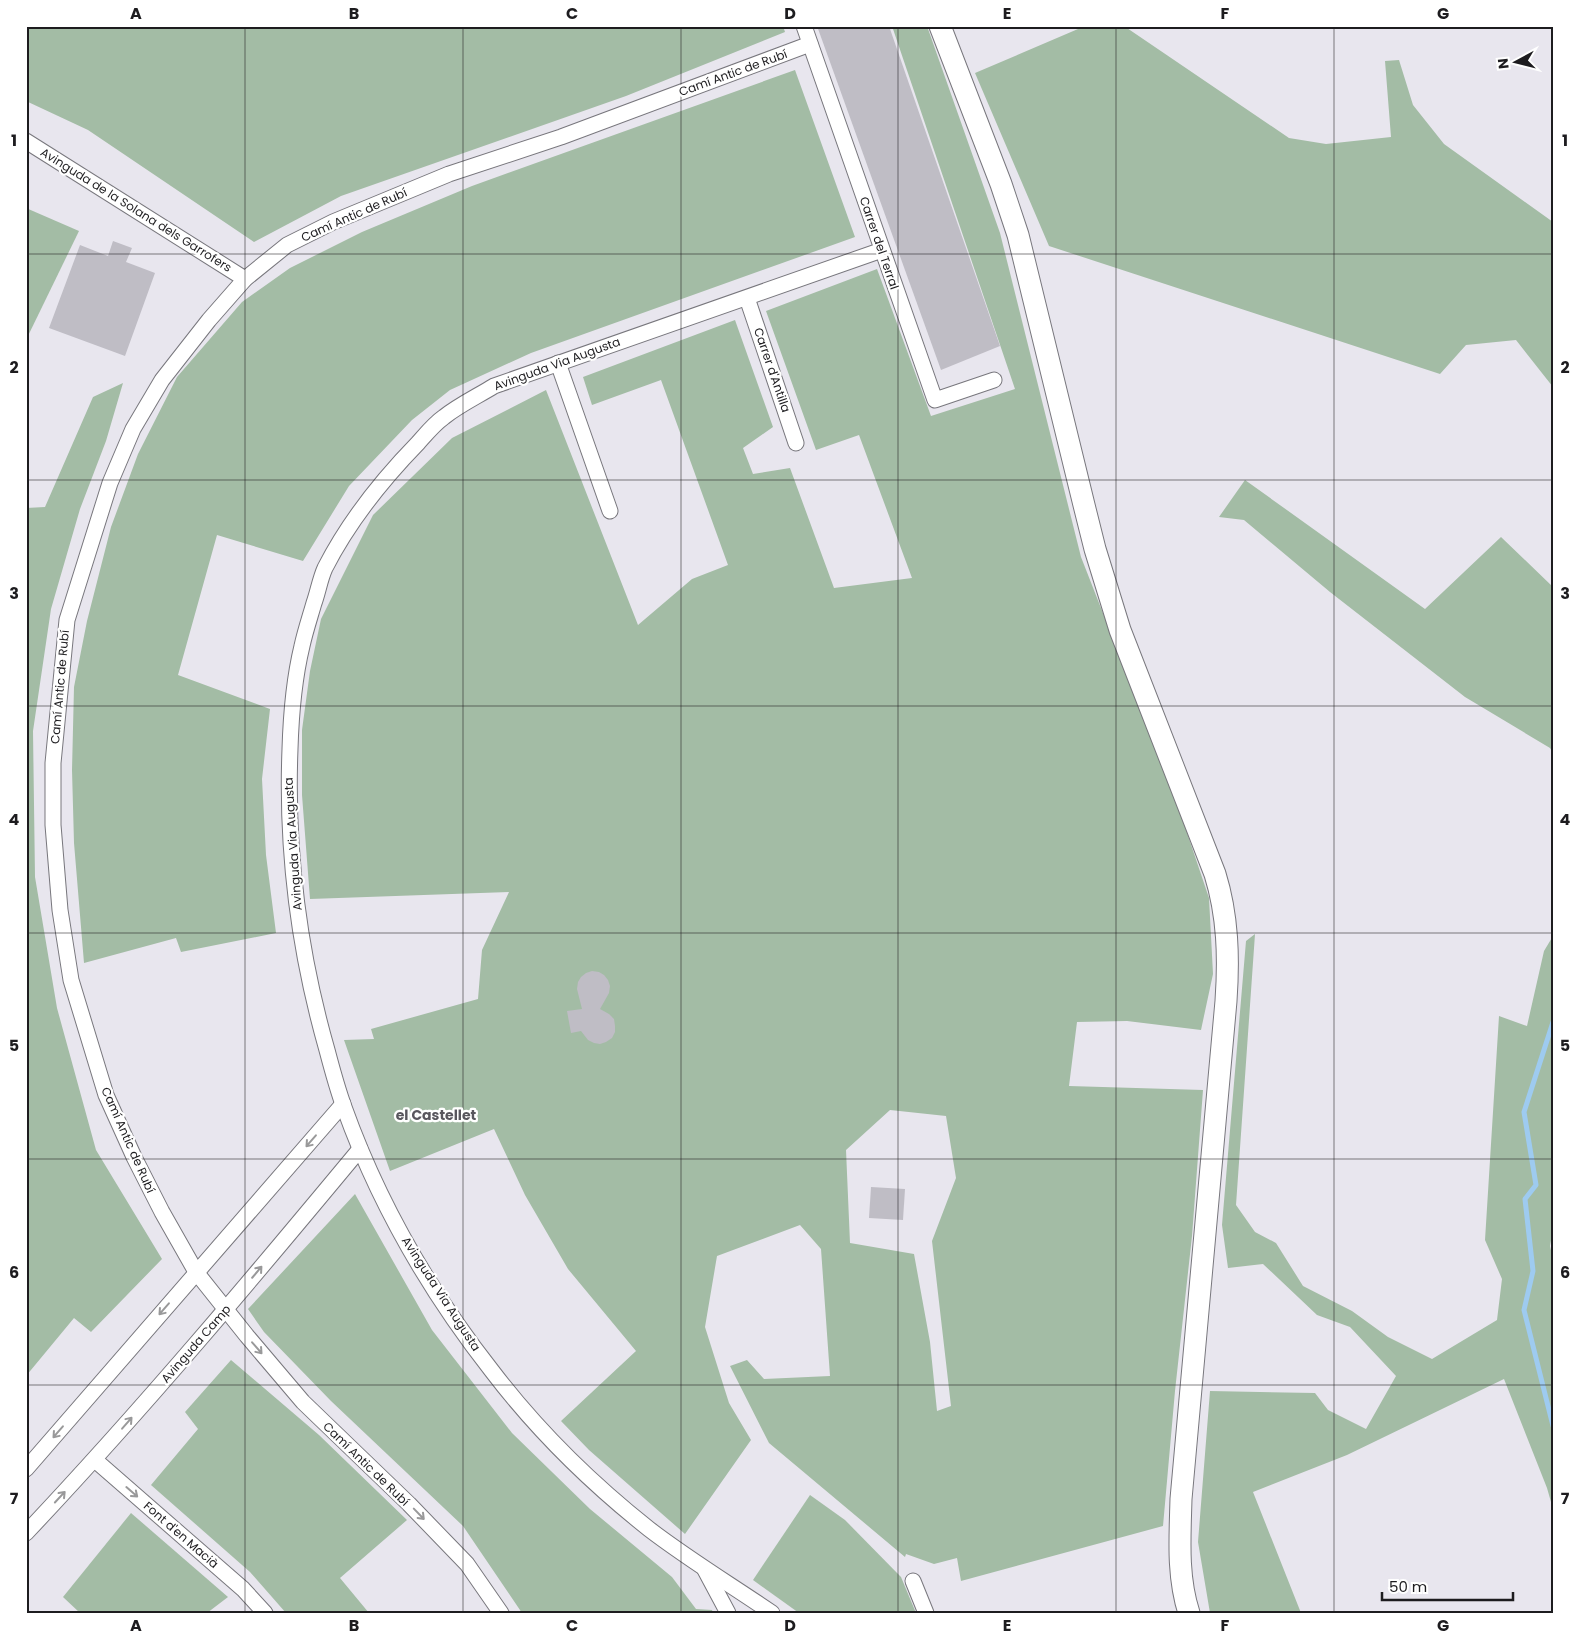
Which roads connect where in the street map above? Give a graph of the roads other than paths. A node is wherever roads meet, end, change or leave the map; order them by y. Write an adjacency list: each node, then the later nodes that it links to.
1 (804, 26): 3 (street, Carrer del Terral)
2 (940, 26): 26 (main road)
3 (810, 44): 5 (street, Carrer del Terral); 6 (street, Camí Antic de Rubí)
4 (26, 141): 6 (street, Avinguda de la Solana dels Garrofers)
5 (882, 250): 7 (street, Avinguda Via Augusta); 9 (street, Carrer del Terral)
6 (245, 279): 14 (street, Camí Antic de Rubí)
7 (747, 298): 8 (street, Avinguda Via Augusta); 10 (street, Carrer d'Antilla)
8 (558, 363): 11 (street); 12 (street, Avinguda Via Augusta)
9 (994, 380)
10 (796, 443)
11 (610, 511)
12 (343, 1104): 13 (street, Avinguda Via Augusta); 14 (street, one-way to 14)
13 (360, 1149): 15 (street, Avinguda Camp, one-way to 13); 19 (street, Avinguda Via Augusta)
14 (196, 1272): 15 (street, Camí Antic de Rubí); 17 (street, one-way to 17)
15 (226, 1310): 16 (street, Avinguda Camp, one-way to 15); 22 (street, Camí Antic de Rubí, one-way to 22)
16 (95, 1460): 18 (street, Avinguda Camp, one-way to 16); 21 (street, Font d'en Macià, one-way to 21)
17 (26, 1469)
18 (26, 1533)
19 (703, 1567): 23 (street); 24 (street, Avinguda Via Augusta)
20 (913, 1581): 25 (street)
21 (265, 1613)
22 (501, 1613)
23 (728, 1613)
24 (772, 1613)
25 (926, 1613)
26 (1189, 1613)

